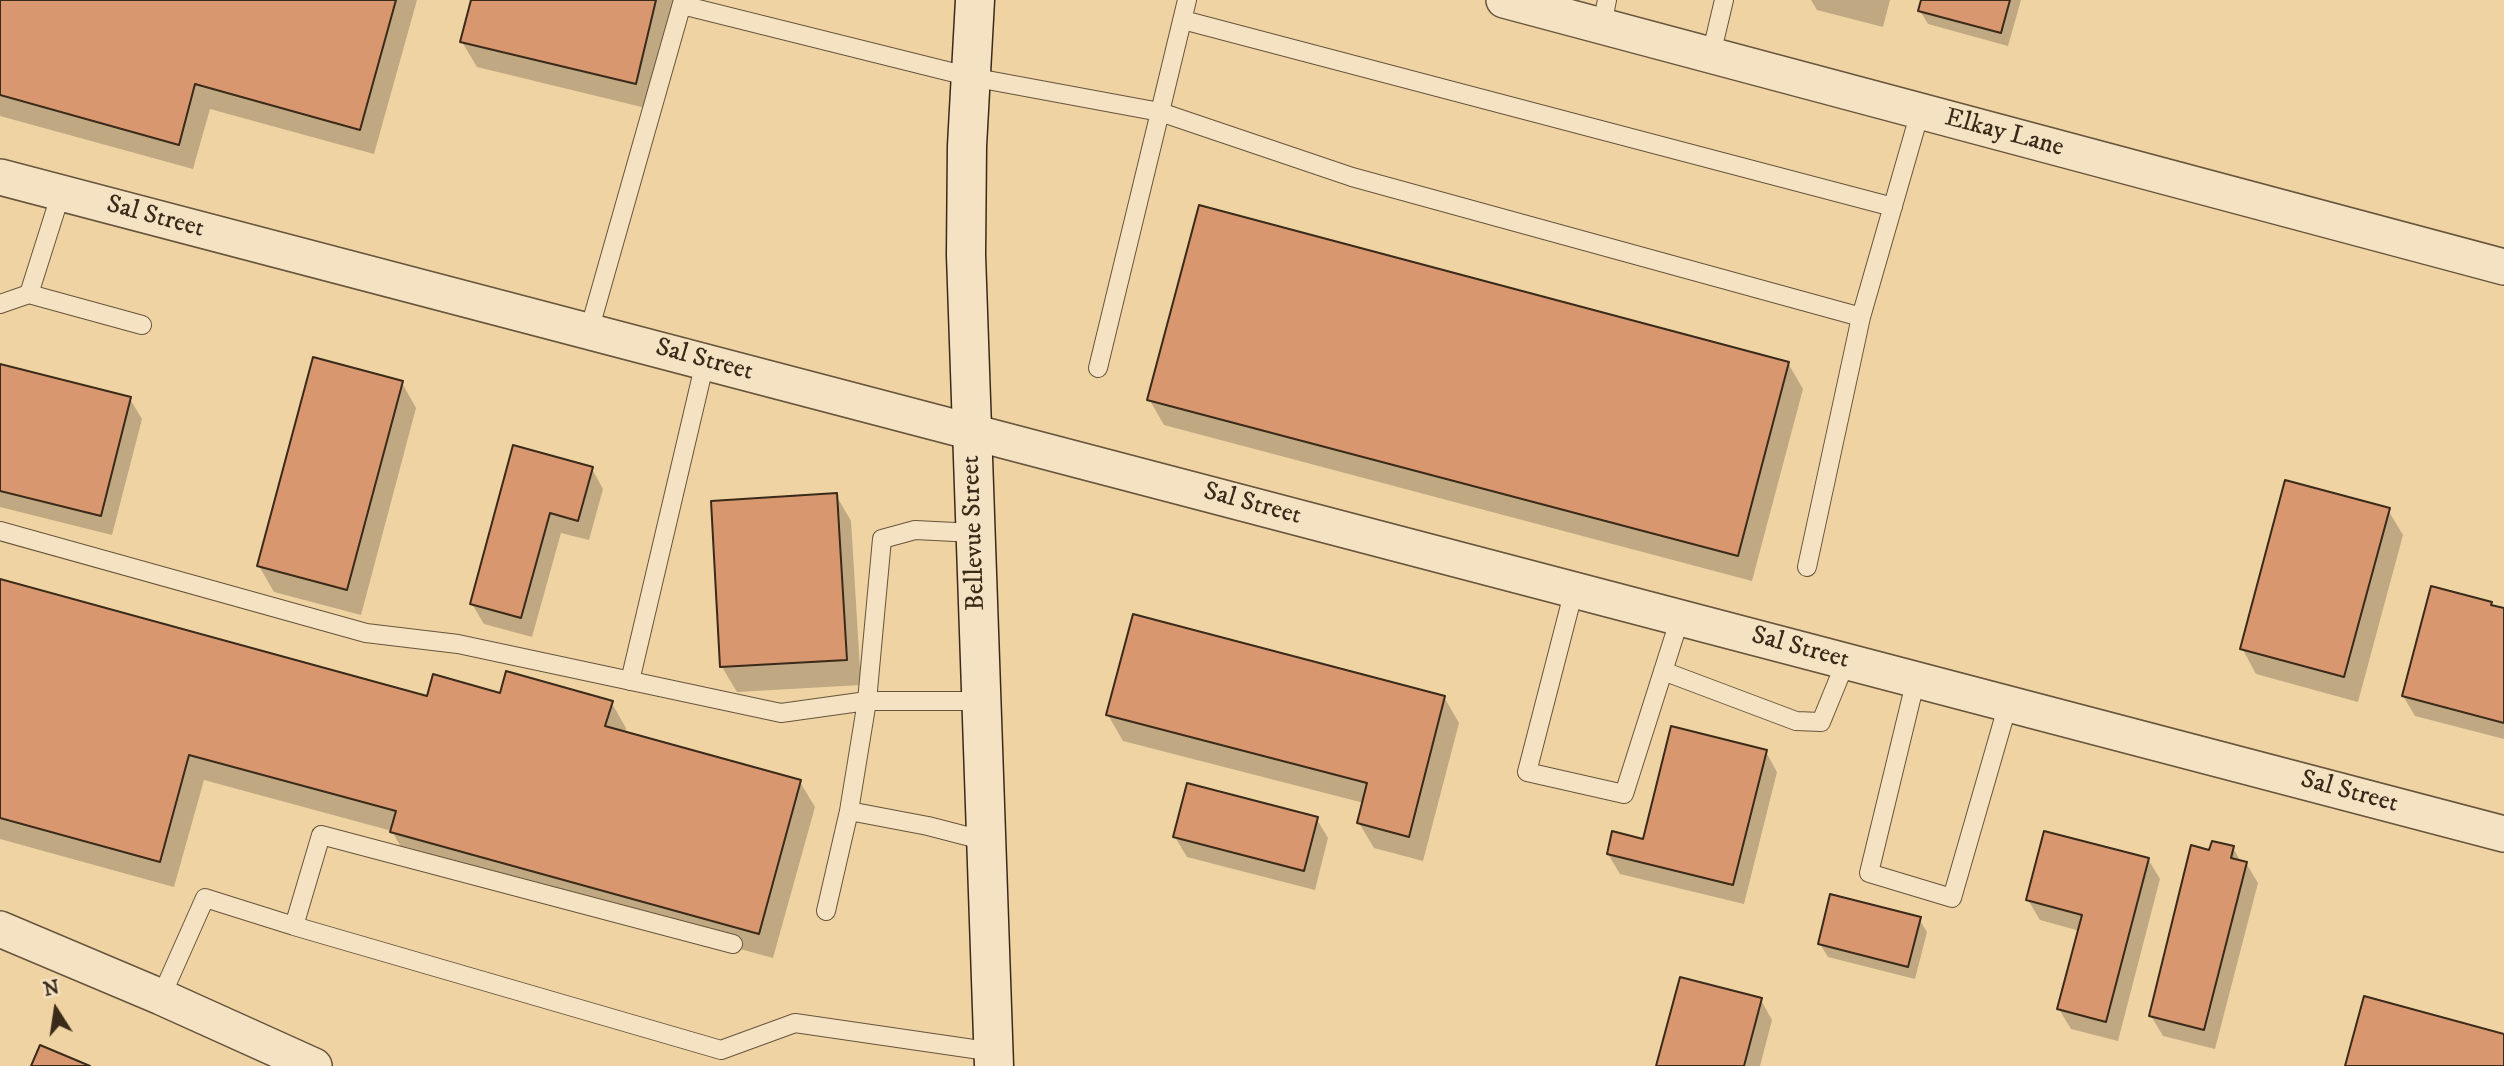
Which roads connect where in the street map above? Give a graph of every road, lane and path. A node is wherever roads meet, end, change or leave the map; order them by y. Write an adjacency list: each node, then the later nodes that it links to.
1 (975, 0): 9 (street, Bellevue Street)
2 (1187, 0): 7 (lane)
3 (1504, 0): 6 (street, Elkay Lane)
4 (1724, 0): 8 (lane)
5 (683, 2): 9 (lane); 20 (lane)
6 (1604, 12): 8 (street, Elkay Lane)
7 (1183, 20): 10 (lane); 14 (lane)
8 (1711, 54): 11 (street, Elkay Lane)
9 (971, 77): 10 (lane); 23 (street, Bellevue Street)
10 (1160, 112): 18 (lane); 22 (lane)
11 (1920, 112): 14 (lane); 15 (street, Elkay Lane)
12 (0, 177): 13 (street, Sal Street)
13 (61, 193): 16 (lane); 20 (street, Sal Street)
14 (1893, 207): 18 (lane)
15 (2504, 267)
16 (29, 295): 17 (lane); 19 (lane)
17 (0, 304)
18 (1861, 317): 26 (lane)
19 (142, 325)
20 (589, 331): 21 (street, Sal Street)
21 (705, 362): 23 (street, Sal Street); 32 (lane)
22 (1098, 369)
23 (971, 431): 25 (street, Bellevue Street); 27 (street, Sal Street)
24 (0, 531): 32 (lane)
25 (975, 533): 33 (lane); 34 (street, Bellevue Street)
26 (1807, 567)
27 (1574, 590): 28 (street, Sal Street); 30 (lane)
28 (1680, 618): 29 (street, Sal Street); 30 (lane)
29 (1846, 662): 30 (lane); 31 (street, Sal Street)
30 (1663, 671)
31 (1916, 680): 35 (street, Sal Street); 35 (lane)
32 (631, 681): 33 (lane)
33 (867, 701): 34 (lane); 36 (lane)
34 (981, 701): 38 (street, Bellevue Street)
35 (2008, 704): 37 (street, Sal Street)
36 (849, 811): 38 (lane); 39 (lane)
37 (2504, 834)
38 (986, 841): 44 (street, Bellevue Street)
39 (826, 911)
40 (294, 926): 42 (lane); 43 (lane); 44 (lane)
41 (0, 929): 43 (street)
42 (733, 944)
43 (161, 997): 45 (street)
44 (994, 1059)
45 (314, 1066)

